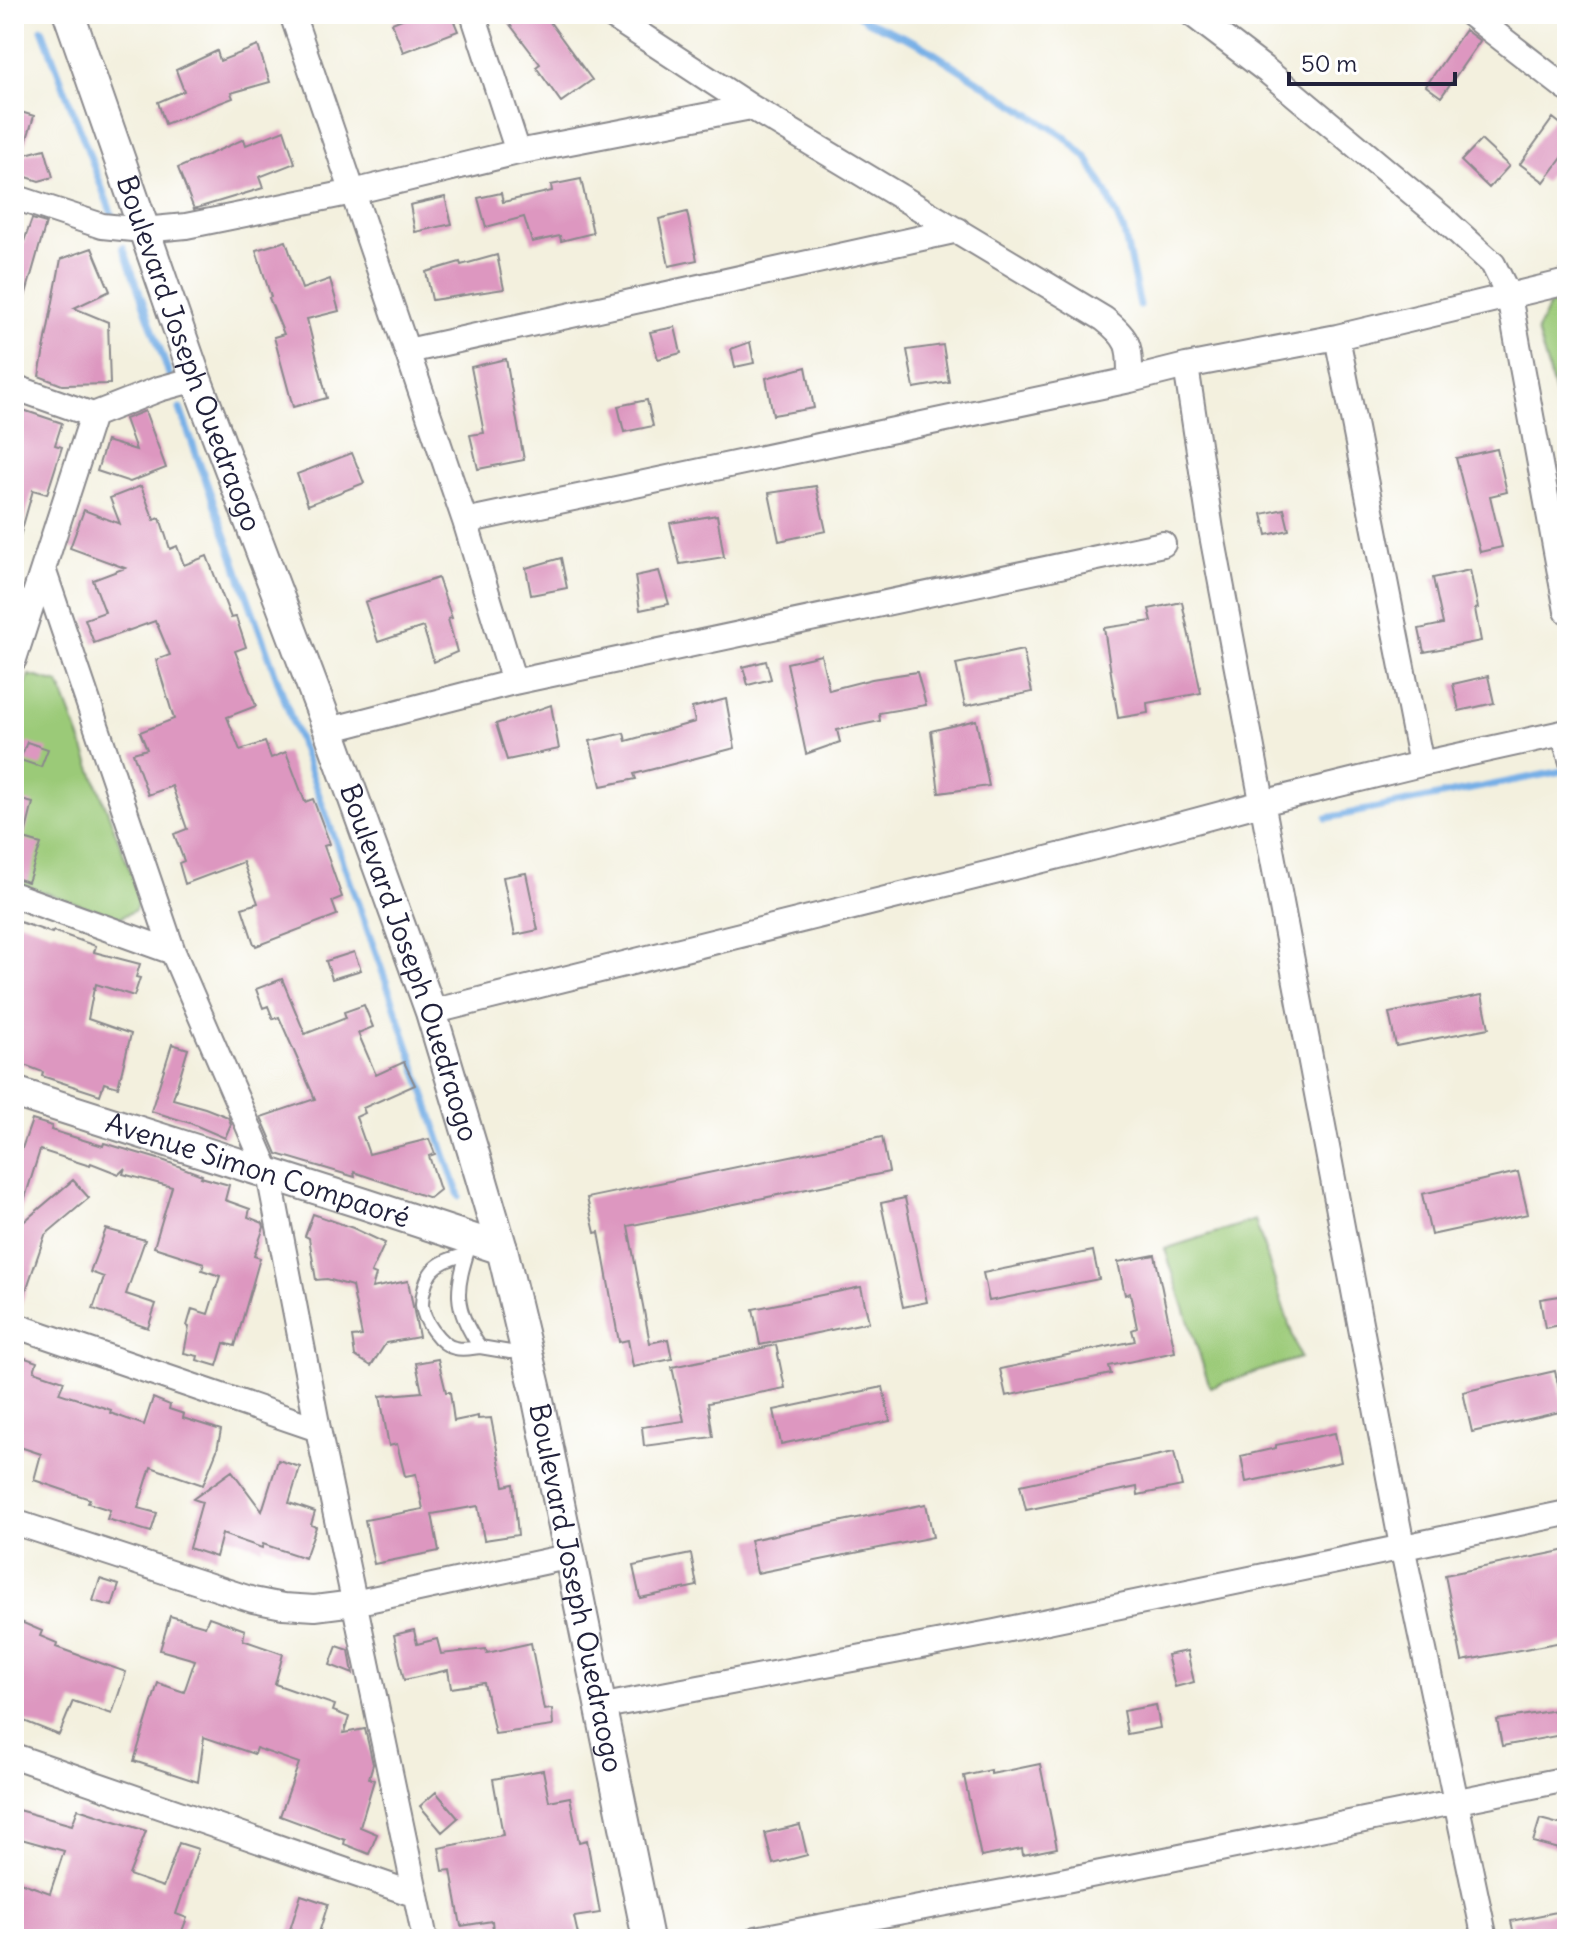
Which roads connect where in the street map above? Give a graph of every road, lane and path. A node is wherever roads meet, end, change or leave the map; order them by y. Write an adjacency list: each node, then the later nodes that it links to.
1 (69, 14): 12 (street, Boulevard Joseph Ouedraogo)
2 (292, 14): 10 (street)
3 (473, 14): 9 (street)
4 (609, 14): 8 (street)
5 (1192, 14): 15 (street)
6 (1473, 15): 7 (street)
7 (1567, 89)
8 (751, 107): 9 (street); 13 (street)
9 (518, 152): 10 (street)
10 (353, 192): 12 (street); 17 (street)
11 (14, 197): 12 (street)
12 (143, 230): 19 (street, Boulevard Joseph Ouedraogo)
13 (958, 230): 17 (street); 20 (street)
14 (1567, 282): 15 (street)
15 (1509, 296): 16 (street); 25 (street)
16 (1337, 337): 18 (street); 32 (street)
17 (408, 351): 23 (street)
18 (1183, 367): 20 (street); 34 (street)
19 (196, 379): 22 (street); 30 (street, Boulevard Joseph Ouedraogo)
20 (1130, 380): 23 (street)
21 (14, 387): 22 (street)
22 (93, 415): 26 (street)
23 (465, 521): 29 (street)
24 (1163, 544): 29 (street)
25 (1561, 553): 27 (street)
26 (43, 569): 28 (street); 36 (street)
27 (1567, 611)
28 (14, 659)
29 (514, 682): 30 (street)
30 (329, 730): 37 (street, Boulevard Joseph Ouedraogo)
31 (1562, 739): 32 (street); 33 (lane)
32 (1421, 764): 34 (street)
33 (1567, 766)
34 (1262, 803): 37 (street); 48 (street)
35 (14, 895): 36 (street)
36 (173, 952): 39 (street)
37 (431, 1012): 41 (street, Boulevard Joseph Ouedraogo)
38 (14, 1092): 39 (street, Avenue Simon Compaoré)
39 (269, 1174): 40 (street, Avenue Simon Compaoré); 45 (street)
40 (469, 1247): 41 (street, Avenue Simon Compaoré); 43 (lane); 43 (lane)
41 (502, 1249): 44 (street, Boulevard Joseph Ouedraogo)
42 (14, 1325): 45 (street)
43 (480, 1347): 44 (lane)
44 (526, 1351): 49 (street, Boulevard Joseph Ouedraogo)
45 (318, 1429): 50 (street)
46 (1567, 1513): 48 (street)
47 (14, 1522): 50 (street)
48 (1402, 1546): 51 (street); 54 (street)
49 (571, 1556): 50 (street); 51 (street, Boulevard Joseph Ouedraogo)
50 (354, 1603): 55 (street)
51 (599, 1707): 57 (street, Boulevard Joseph Ouedraogo)
52 (14, 1756): 55 (street)
53 (1567, 1779): 54 (street)
54 (1456, 1802): 58 (street); 59 (street)
55 (416, 1895): 56 (street)
56 (425, 1939)
57 (648, 1939)
58 (756, 1939)
59 (1485, 1939)

